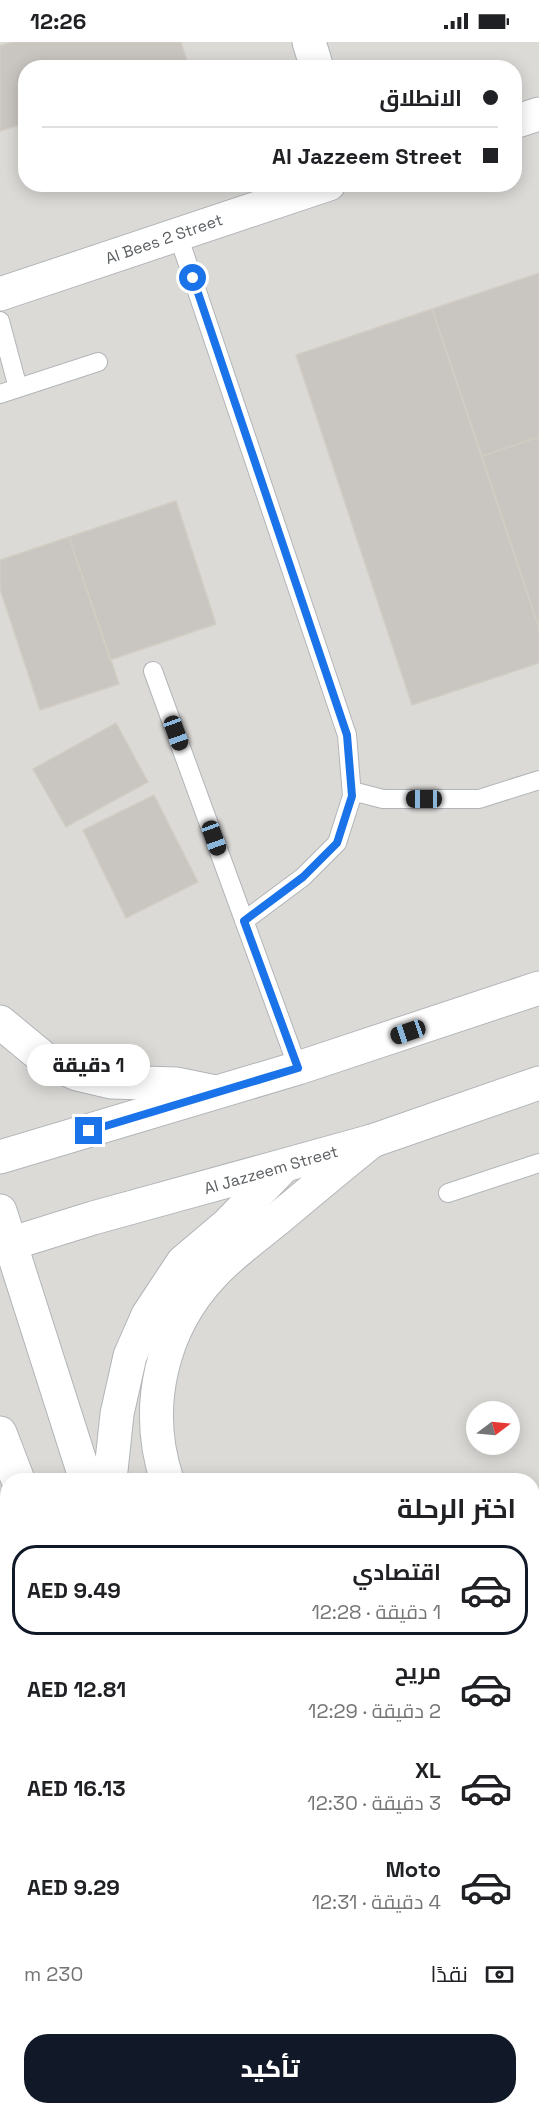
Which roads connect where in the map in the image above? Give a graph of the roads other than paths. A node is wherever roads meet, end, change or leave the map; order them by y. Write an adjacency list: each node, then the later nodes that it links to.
1 (309, 42): 2 (street)
2 (315, 60)
3 (539, 114): 4 (street)
4 (522, 119)
5 (304, 192): 6 (street, Al Bees 2 Street)
6 (178, 234): 7 (street, Al Bees 2 Street); 14 (lane)
7 (0, 294)
8 (0, 321): 10 (lane)
9 (98, 362): 10 (lane)
10 (18, 388): 11 (lane)
11 (0, 394)
12 (153, 671): 15 (lane)
13 (539, 780): 14 (lane)
14 (352, 791): 15 (lane)
15 (244, 921): 18 (lane)
16 (539, 988): 18 (street)
17 (0, 1022): 20 (street)
18 (298, 1068): 20 (street)
19 (539, 1083): 21 (street, Al Jazzeem Street)
20 (215, 1092): 22 (street)
21 (372, 1141): 24 (street, Al Jazzeem Street); 32 (street)
22 (0, 1157)
23 (539, 1163): 25 (lane)
24 (283, 1167): 27 (street, Al Jazzeem Street); 31 (street)
25 (448, 1193)
26 (0, 1211): 27 (street)
27 (4, 1243): 30 (street)
28 (0, 1433): 29 (street)
29 (15, 1473)
30 (84, 1473)
31 (111, 1473)
32 (165, 1473)

